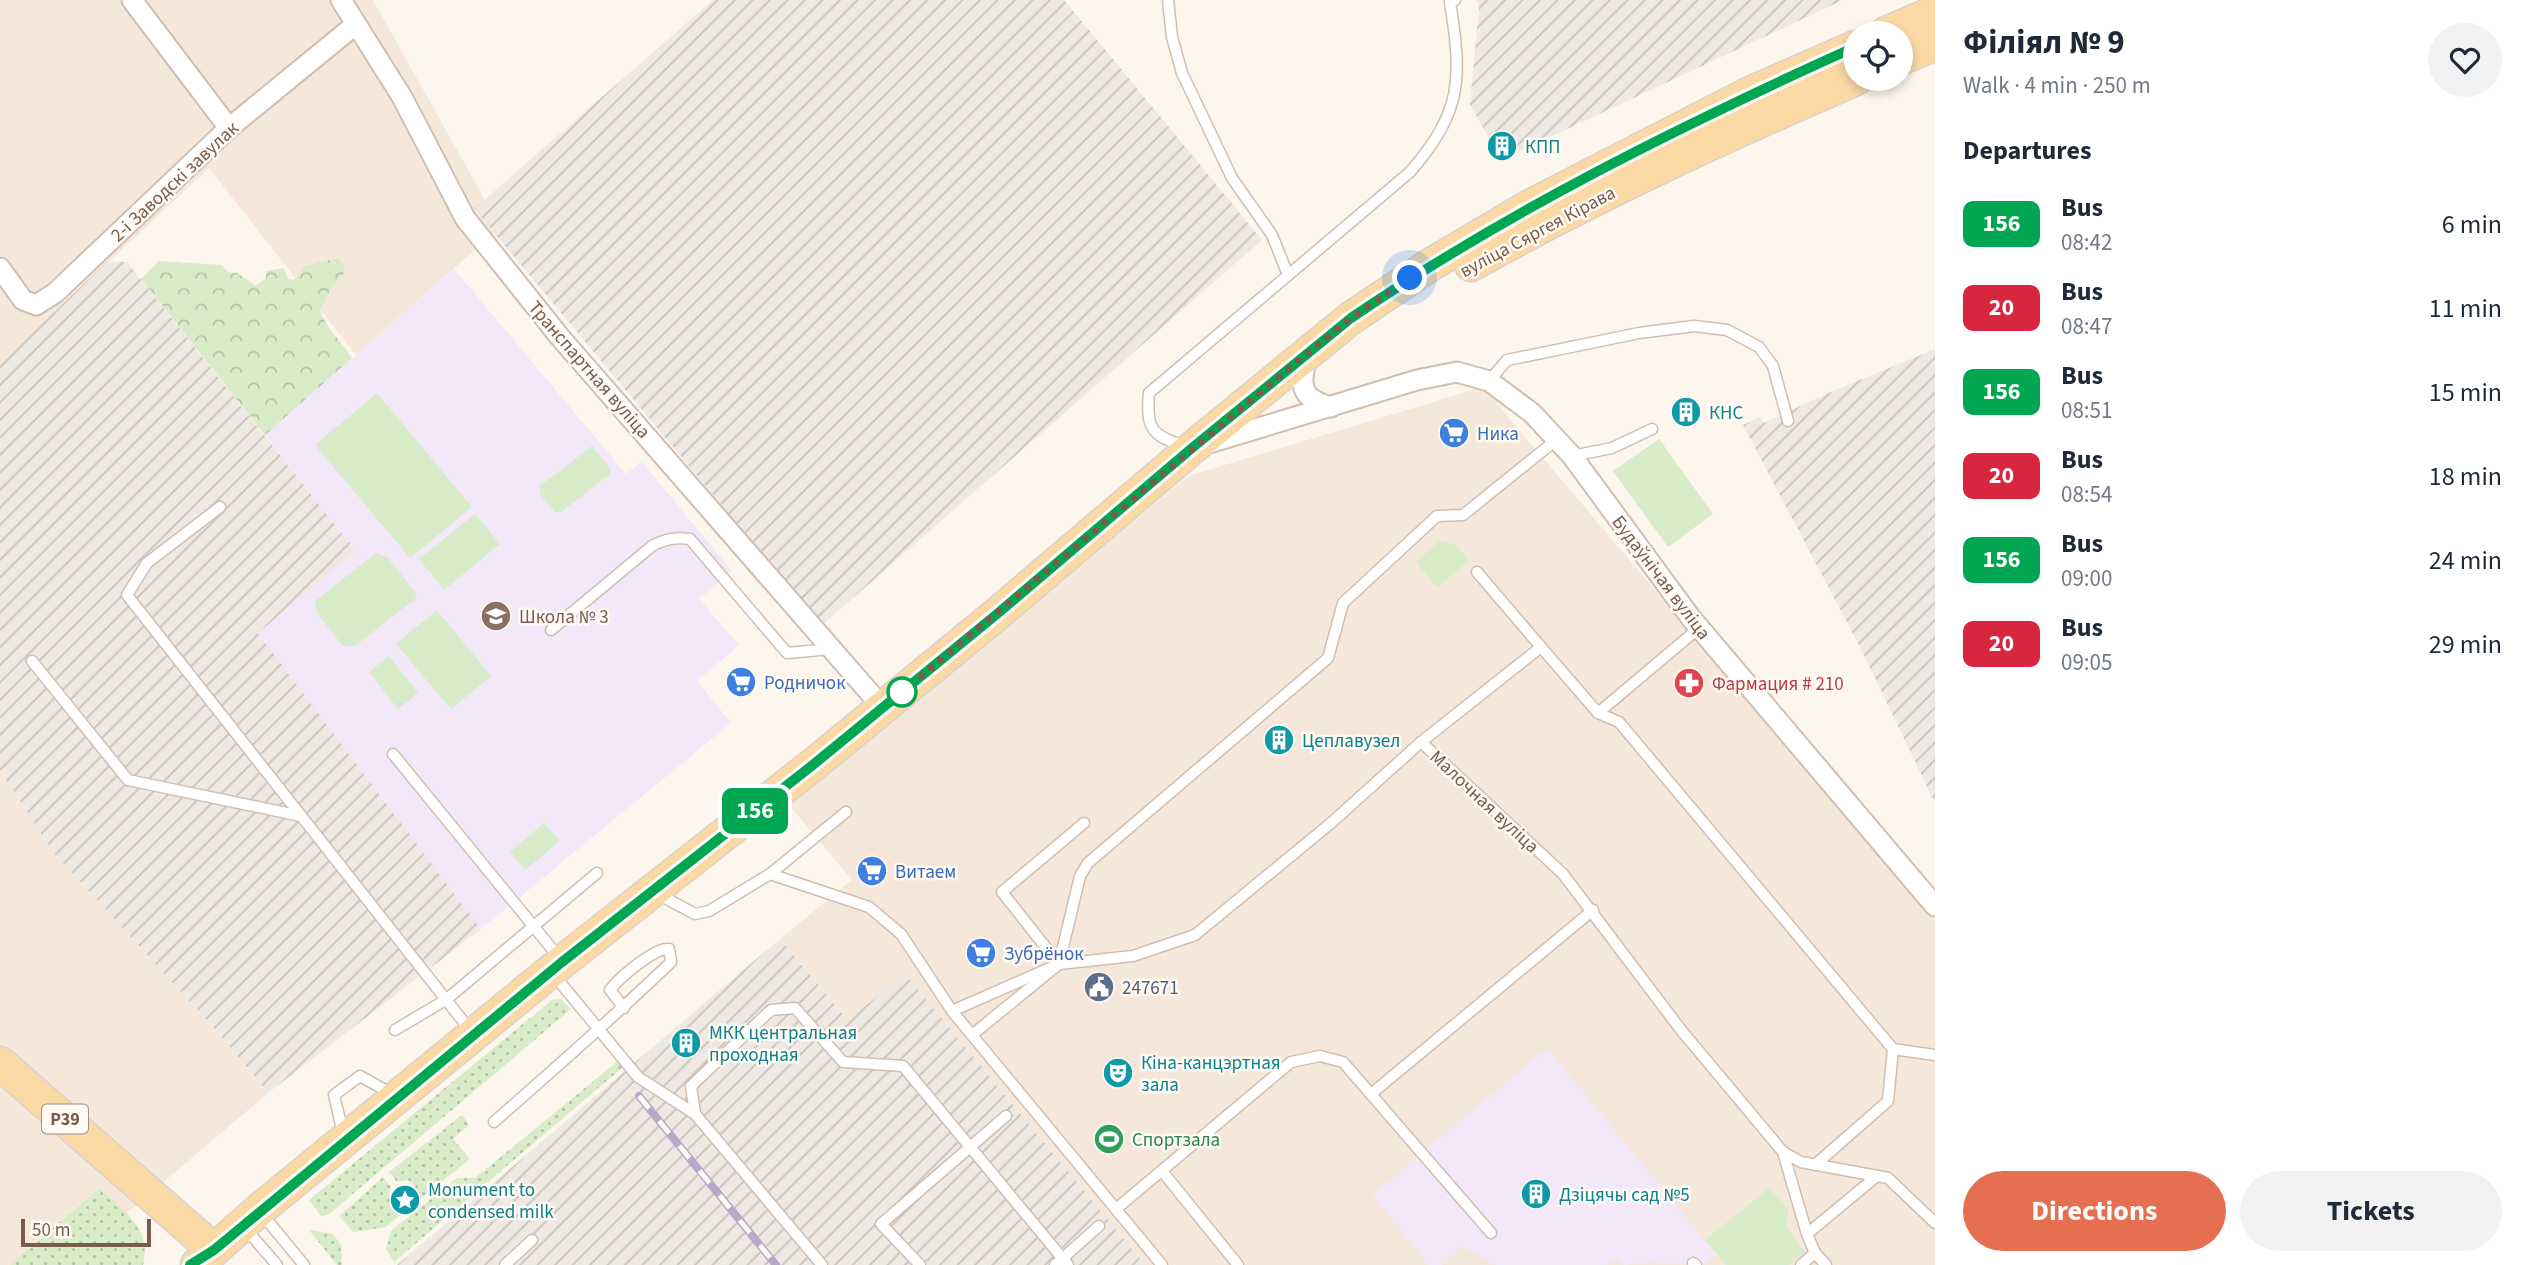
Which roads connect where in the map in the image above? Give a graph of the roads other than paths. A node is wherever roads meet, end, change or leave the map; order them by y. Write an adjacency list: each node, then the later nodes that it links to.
1 (132, 0): 12 (street)
2 (341, 0): 7 (street, Транспартная вуліца)
3 (1168, 0): 14 (lane)
4 (1452, 1): 14 (lane)
5 (1935, 12): 6 (main road)
6 (1913, 21)
7 (355, 24): 12 (street, 2-і Заводскі завулак); 29 (street, Транспартная вуліца)
8 (1935, 44): 10 (main road)
9 (1843, 52): 18 (main road, вуліца Сяргея Кірава)
10 (1913, 53)
11 (1843, 85): 15 (main road, вуліца Сяргея Кірава)
12 (229, 128): 13 (street, 2-і Заводскі завулак)
13 (0, 268)
14 (1288, 275): 22 (lane)
15 (1304, 371): 17 (street); 18 (main road, вуліца Сяргея Кірава)
16 (1489, 381): 17 (street, Будаўнічая вуліца); 19 (lane); 21 (street, Будаўнічая вуліца)
17 (1331, 407): 18 (street, Будаўнічая вуліца)
18 (1244, 421): 22 (main road, вуліца Сяргея Кірава)
19 (1788, 421)
20 (1652, 429): 23 (lane)
21 (1556, 440): 23 (street, Будаўнічая вуліца); 44 (lane)
22 (1192, 448): 31 (main road, вуліца Сяргея Кірава)
23 (1572, 456): 26 (street, Будаўнічая вуліца)
24 (220, 507): 36 (lane)
25 (1476, 572): 28 (lane)
26 (1699, 628): 32 (lane); 41 (street, Будаўнічая вуліца)
27 (551, 630): 29 (lane)
28 (1541, 647): 32 (lane); 33 (lane)
29 (831, 649): 31 (street, Транспартная вуліца)
30 (32, 661): 36 (lane)
31 (883, 708): 40 (main road, вуліца Сяргея Кірава)
32 (1598, 713): 53 (lane)
33 (1421, 742): 42 (lane, Малочная вуліца); 44 (lane, Малочная вуліца)
34 (393, 754): 43 (lane)
35 (846, 812): 39 (lane)
36 (301, 816): 46 (lane)
37 (1084, 823): 44 (lane)
38 (597, 873): 43 (lane)
39 (770, 874): 40 (lane); 48 (lane)
40 (652, 891): 45 (main road, вуліца Сяргея Кірава)
41 (1935, 906)
42 (1593, 910): 56 (lane); 61 (lane, Малочная вуліца)
43 (532, 925): 45 (lane); 46 (lane)
44 (1059, 964): 48 (lane, Малочная вуліца); 51 (lane)
45 (557, 967): 50 (lane); 52 (main road, вуліца Сяргея Кірава)
46 (447, 999): 49 (lane); 52 (lane)
47 (624, 1007): 47 (lane); 50 (lane)
48 (952, 1011): 51 (lane)
49 (395, 1030)
50 (600, 1030): 57 (lane); 59 (lane)
51 (972, 1035): 65 (lane)
52 (474, 1037): 66 (main road, вуліца Сяргея Кірава)
53 (1893, 1049): 54 (lane); 62 (lane)
54 (1935, 1055)
55 (0, 1063): 73 (main road, Р39)
56 (1371, 1094): 63 (lane); 69 (lane)
57 (695, 1114): 60 (lane); 78 (lane)
58 (1006, 1116): 60 (lane)
59 (494, 1122)
60 (971, 1146): 74 (lane); 79 (lane)
61 (1783, 1152): 62 (lane, Малочная вуліца); 70 (lane)
62 (1815, 1165): 64 (lane, Малочная вуліца)
63 (1162, 1171): 65 (lane); 81 (lane)
64 (1877, 1176): 67 (lane, Малочная вуліца); 70 (lane)
65 (1116, 1209): 80 (lane)
66 (250, 1217): 73 (main road, вуліца Сяргея Кірава); 75 (lane); 76 (lane)
67 (1935, 1223)
68 (1099, 1226): 74 (lane)
69 (1491, 1233)
70 (1807, 1234): 72 (lane)
71 (533, 1240): 77 (lane)
72 (1815, 1253): 82 (lane); 83 (lane)
73 (200, 1260)
74 (1062, 1263)
75 (277, 1265)
76 (304, 1265)
77 (505, 1265)
78 (822, 1265)
79 (920, 1265)
80 (1162, 1265)
81 (1238, 1265)
82 (1801, 1265)
83 (1826, 1265)

